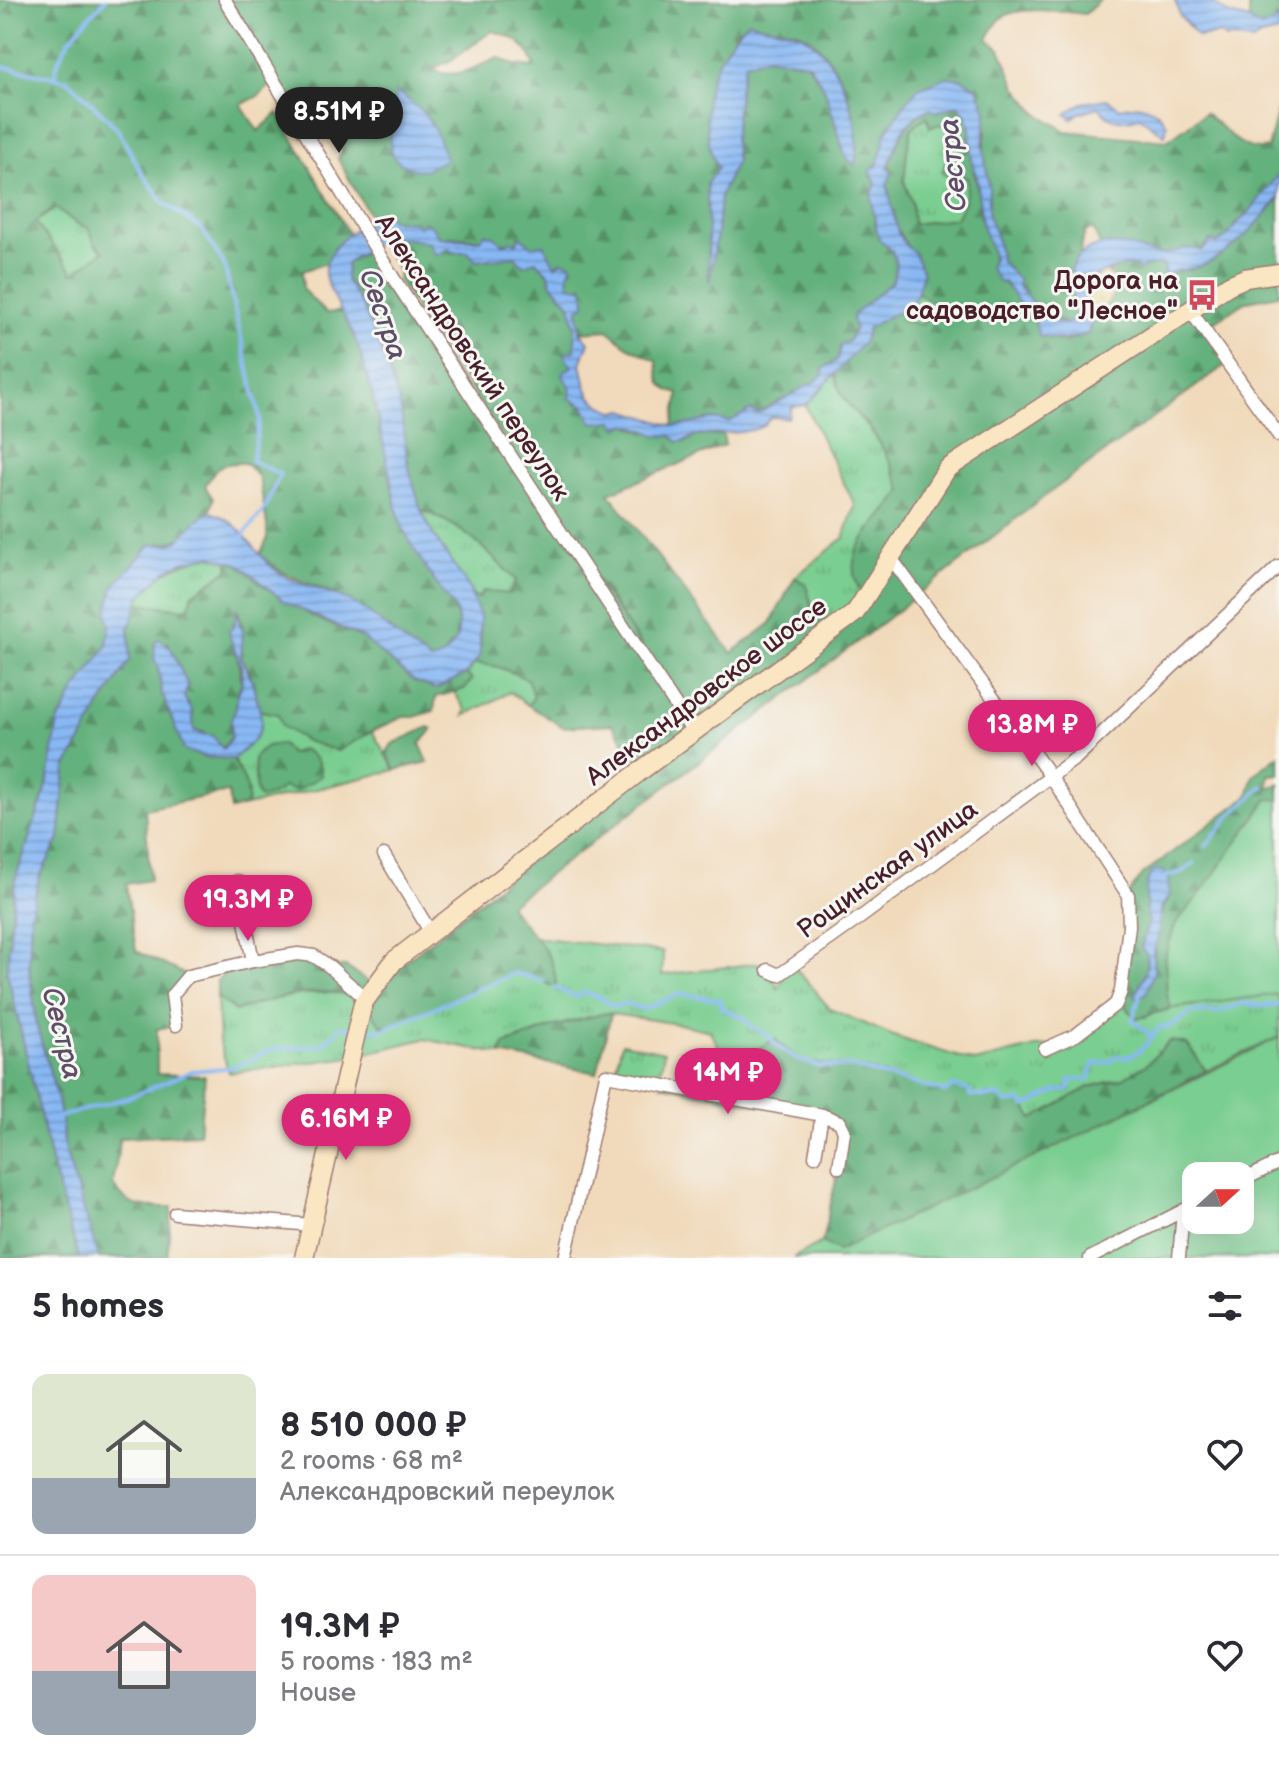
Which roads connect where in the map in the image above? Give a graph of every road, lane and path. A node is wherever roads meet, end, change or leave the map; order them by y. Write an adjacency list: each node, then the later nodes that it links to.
1 (225, 0): 7 (street, Александровский переулок)
2 (1279, 273): 3 (street, Александровское шоссе)
3 (1190, 310): 4 (street); 5 (street, Александровское шоссе)
4 (1279, 436)
5 (891, 558): 7 (street, Александровское шоссе); 8 (street)
6 (1279, 566): 8 (street, Рощинская улица)
7 (693, 732): 11 (street, Александровское шоссе)
8 (1051, 777): 13 (street, Рощинская улица); 16 (street)
9 (384, 855): 11 (street)
10 (237, 881): 12 (street)
11 (431, 933): 14 (street, Александровское шоссе)
12 (253, 961): 14 (street); 15 (street)
13 (768, 970)
14 (363, 1006): 25 (street, Александровское шоссе)
15 (176, 1025)
16 (1045, 1049)
17 (822, 1115): 18 (street); 20 (street); 27 (street)
18 (815, 1156)
19 (1279, 1162): 21 (street)
20 (839, 1167)
21 (1254, 1175)
22 (1182, 1212): 28 (street)
23 (175, 1213): 25 (street)
24 (1182, 1223): 29 (street)
25 (311, 1225): 26 (street, Александровское шоссе)
26 (304, 1258)
27 (565, 1258)
28 (1090, 1258)
29 (1179, 1258)

